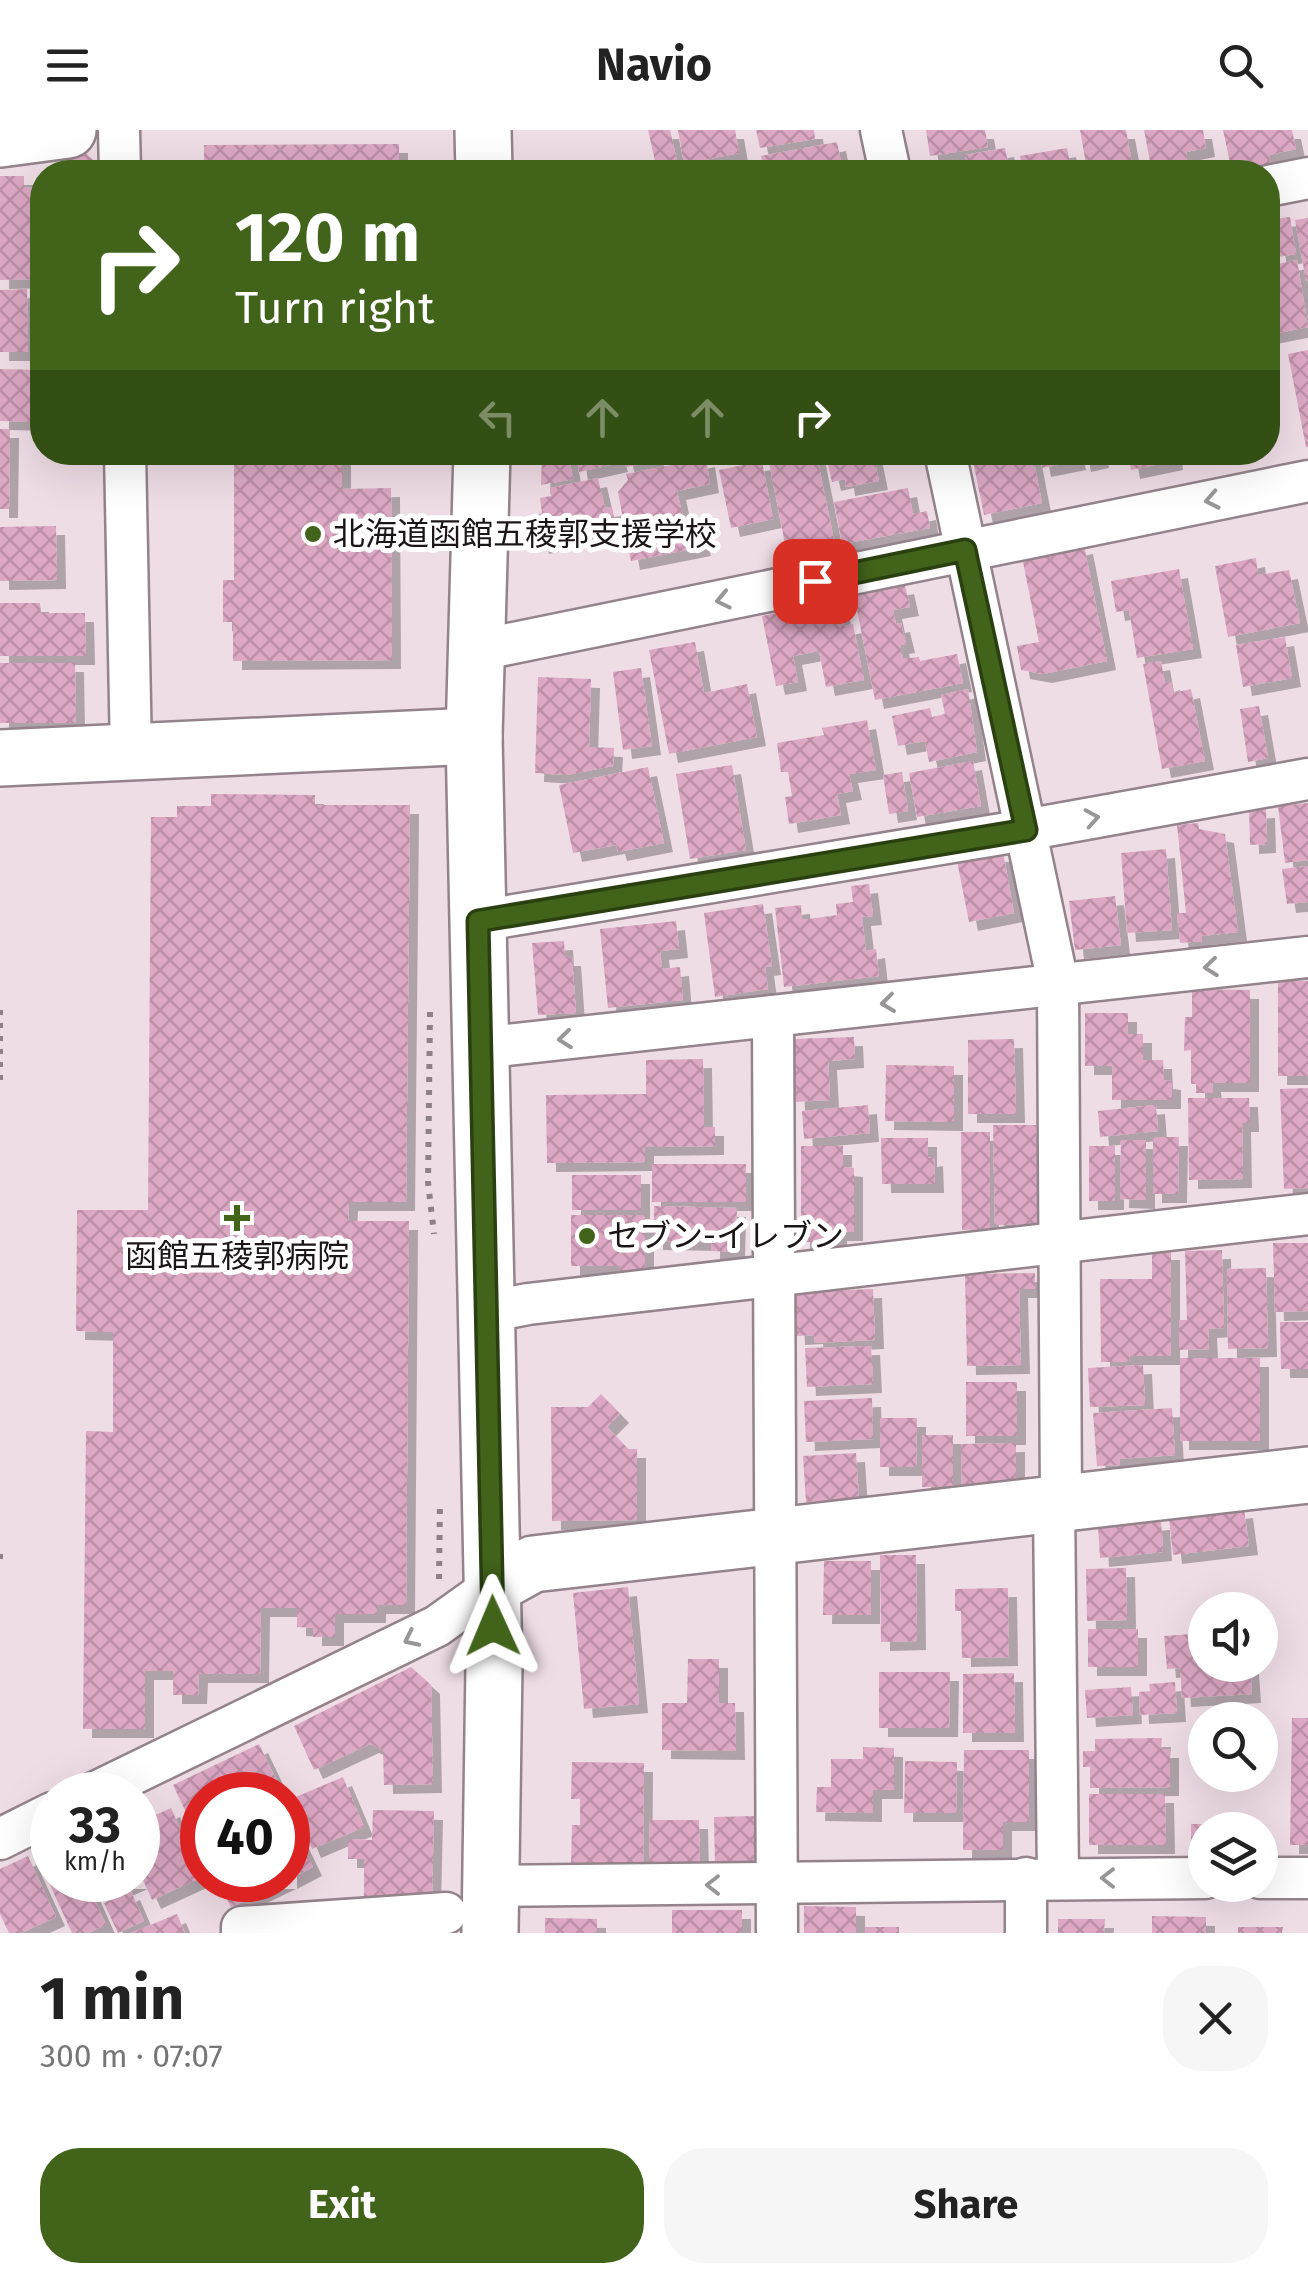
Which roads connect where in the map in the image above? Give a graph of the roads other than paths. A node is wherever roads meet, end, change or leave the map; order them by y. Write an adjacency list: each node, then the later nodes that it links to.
1 (68, 130): 5 (street)
2 (119, 130): 6 (street)
3 (483, 130): 7 (street)
4 (881, 130): 8 (street)
5 (0, 139)
6 (120, 160)
7 (484, 160)
8 (887, 160)
9 (1308, 178): 10 (street)
10 (1280, 184)
11 (125, 465): 18 (street)
12 (482, 465): 16 (street)
13 (948, 465): 15 (street)
14 (1308, 481): 15 (street, one-way to 15)
15 (965, 550): 16 (street, one-way to 16); 21 (street)
16 (478, 650): 17 (street)
17 (474, 736): 18 (street); 22 (street)
18 (131, 752): 19 (street)
19 (0, 758)
20 (1308, 779): 21 (street, one-way to 20)
21 (1026, 830): 22 (street); 24 (street)
22 (478, 921): 26 (street)
23 (1308, 957): 24 (street, one-way to 24)
24 (1058, 983): 25 (street, one-way to 25); 28 (street)
25 (773, 1016): 26 (street, one-way to 26); 29 (street)
26 (480, 1048): 30 (street)
27 (1308, 1214): 28 (street)
28 (1060, 1244): 29 (street); 32 (street)
29 (773, 1276): 30 (street); 33 (street)
30 (486, 1312): 34 (street)
31 (1308, 1475): 32 (street)
32 (1058, 1503): 33 (street); 38 (street)
33 (778, 1534): 34 (street); 42 (street)
34 (492, 1586): 35 (street, one-way to 35); 43 (street)
35 (137, 1772)
36 (30, 1824): 37 (street)
37 (0, 1839)
38 (1042, 1878): 39 (street, one-way to 38); 42 (street); 46 (street)
39 (1188, 1878)
40 (1278, 1878): 41 (street)
41 (1308, 1878)
42 (776, 1880): 43 (street, one-way to 43); 45 (street)
43 (476, 1911): 44 (street)
44 (242, 1933)
45 (777, 1933)
46 (1026, 1933)

